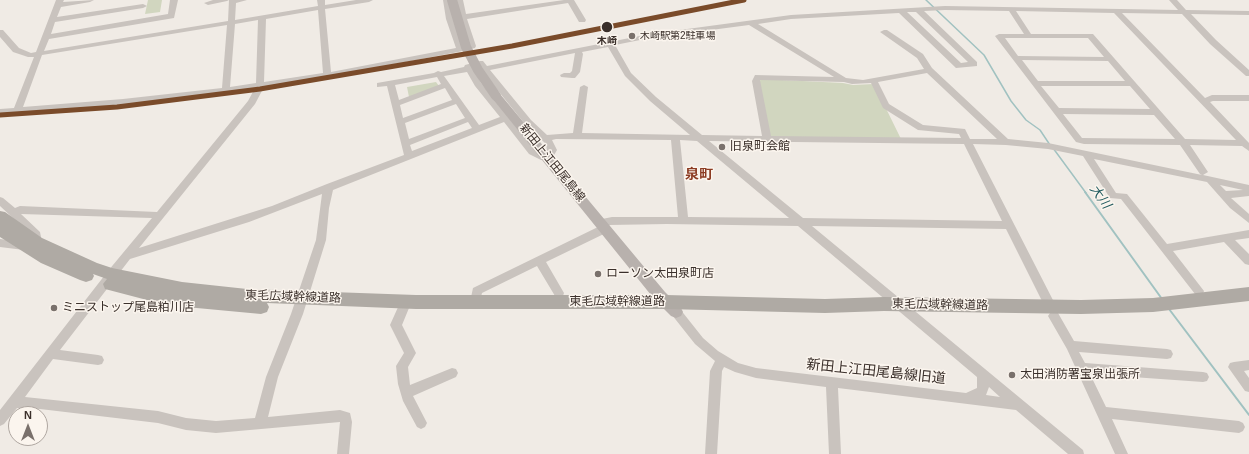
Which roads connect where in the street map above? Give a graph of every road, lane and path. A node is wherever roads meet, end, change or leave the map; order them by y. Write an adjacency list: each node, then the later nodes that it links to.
1 (90, 0): 11 (street)
2 (174, 0): 26 (street)
3 (243, 0): 10 (street)
4 (368, 0): 14 (street)
5 (447, 0): 23 (street)
6 (452, 0): 81 (main road, 新田上江田尾島線, bridge)
7 (459, 0): 21 (street)
8 (570, 0): 21 (street); 25 (street)
9 (1174, 0): 19 (street)
10 (230, 1): 13 (street); 27 (street)
11 (59, 2): 24 (street)
12 (144, 3): 24 (street); 26 (street)
13 (208, 3)
14 (321, 4): 22 (street); 45 (street)
15 (917, 9): 16 (street); 17 (street); 17 (street)
16 (1011, 9): 18 (street); 31 (street)
17 (900, 10): 28 (street)
18 (1116, 11): 19 (street); 59 (street)
19 (1184, 11): 20 (street); 44 (street)
20 (1249, 13)
21 (463, 17): 23 (street); 35 (street)
22 (262, 18): 27 (street); 54 (street)
23 (450, 19): 35 (street)
24 (52, 20): 32 (street)
25 (582, 20)
26 (140, 22): 32 (street); 33 (street)
27 (230, 22): 33 (street); 56 (street)
28 (750, 22): 34 (street); 47 (street)
29 (0, 32): 37 (street)
30 (884, 32): 42 (street)
31 (1029, 36): 38 (street); 39 (street)
32 (46, 37): 37 (street)
33 (137, 38): 37 (street)
34 (610, 43): 36 (street); 72 (street)
35 (460, 49): 45 (street)
36 (577, 50): 41 (street); 46 (street)
37 (39, 54): 61 (street)
38 (1015, 58): 39 (street); 50 (street)
39 (1110, 59): 51 (street)
40 (469, 69): 41 (street); 43 (street); 65 (street)
41 (485, 69): 70 (street)
42 (929, 70): 48 (street); 75 (street)
43 (438, 73): 49 (street); 53 (street)
44 (1249, 74)
45 (327, 75): 54 (street)
46 (564, 75)
47 (844, 80): 48 (street); 73 (street)
48 (874, 81): 74 (street)
49 (390, 83): 52 (street); 60 (street)
50 (1034, 83): 51 (street); 62 (street)
51 (1133, 84): 64 (street)
52 (380, 85)
53 (446, 85): 58 (street); 60 (street)
54 (260, 86): 56 (street); 90 (street)
55 (584, 87): 69 (street)
56 (226, 90): 61 (street)
57 (1249, 98): 59 (street)
58 (457, 101): 66 (street); 67 (street)
59 (1204, 102): 78 (street)
60 (395, 104): 67 (street)
61 (17, 111): 63 (street)
62 (1056, 111): 64 (street); 76 (street)
63 (0, 112)
64 (1156, 112): 76 (street)
65 (506, 118): 68 (street); 81 (street)
66 (469, 119): 68 (street); 77 (street)
67 (400, 122): 77 (street)
68 (477, 129): 80 (street)
69 (577, 136): 70 (street); 71 (street)
70 (545, 138): 81 (street)
71 (675, 138): 72 (street); 92 (street)
72 (700, 138): 73 (street); 93 (street)
73 (767, 139): 74 (street)
74 (968, 142): 75 (street); 94 (street)
75 (1006, 142): 79 (street)
76 (1183, 142): 78 (street); 82 (street)
77 (406, 143): 80 (street)
78 (1246, 145)
79 (1088, 155): 83 (street); 101 (street)
80 (409, 156): 84 (street)
81 (547, 157): 95 (main road, 新田上江田尾島線)
82 (1203, 172)
83 (1210, 180): 85 (street); 87 (street)
84 (330, 186): 102 (street); 110 (street)
85 (1249, 188)
86 (1249, 193): 87 (street)
87 (1223, 195): 91 (street)
88 (0, 200): 89 (street)
89 (6, 214): 90 (street); 100 (highway, 東毛広域幹線道路)
90 (158, 216): 102 (street)
91 (1249, 219)
92 (683, 220): 93 (street); 95 (street)
93 (799, 221): 94 (street); 115 (street)
94 (1010, 225): 116 (street)
95 (604, 226): 103 (street); 112 (main road, 新田上江田尾島線)
96 (0, 230): 100 (highway, 東毛広域幹線道路)
97 (1249, 234): 98 (street)
98 (1226, 238): 101 (street); 104 (street)
99 (0, 242): 100 (street)
100 (31, 244): 105 (highway, 東毛広域幹線道路)
101 (1165, 248): 106 (street)
102 (126, 256): 105 (street)
103 (539, 260): 107 (street); 109 (street)
104 (1249, 261)
105 (109, 278): 110 (highway, 東毛広域幹線道路); 118 (street)
106 (1198, 291)
107 (559, 293)
108 (1249, 294): 113 (highway, 東毛広域幹線道路)
109 (474, 302): 110 (highway, 東毛広域幹線道路); 112 (highway, 東毛広域幹線道路)
110 (301, 303): 114 (highway, 東毛広域幹線道路); 135 (street)
111 (1249, 304): 113 (highway, 東毛広域幹線道路)
112 (671, 307): 114 (highway, 東毛広域幹線道路); 115 (highway, 東毛広域幹線道路); 121 (street, 新田上江田尾島線旧道)
113 (1179, 307): 116 (highway, 東毛広域幹線道路)
114 (403, 308): 129 (street)
115 (905, 310): 116 (highway, 東毛広域幹線道路); 125 (street)
116 (1052, 311): 117 (street)
117 (1071, 346): 119 (street); 123 (street)
118 (50, 354): 120 (street); 131 (street)
119 (1167, 354)
120 (98, 360)
121 (721, 360): 127 (street, 新田上江田尾島線旧道); 139 (street)
122 (1249, 364): 128 (street)
123 (1081, 368): 126 (street); 133 (street)
124 (452, 373): 129 (street)
125 (983, 376): 130 (street); 132 (street)
126 (1203, 377)
127 (832, 383): 130 (street, 新田上江田尾島線旧道); 140 (street)
128 (1249, 387)
129 (406, 391): 136 (street)
130 (957, 397): 132 (street, 新田上江田尾島線旧道)
131 (14, 402): 134 (street); 135 (street)
132 (1016, 404): 141 (street)
133 (1102, 412): 137 (street); 142 (street)
134 (0, 420)
135 (260, 423): 138 (street)
136 (422, 423)
137 (1239, 426)
138 (343, 454)
139 (711, 454)
140 (836, 454)
141 (1078, 454)
142 (1122, 454)

